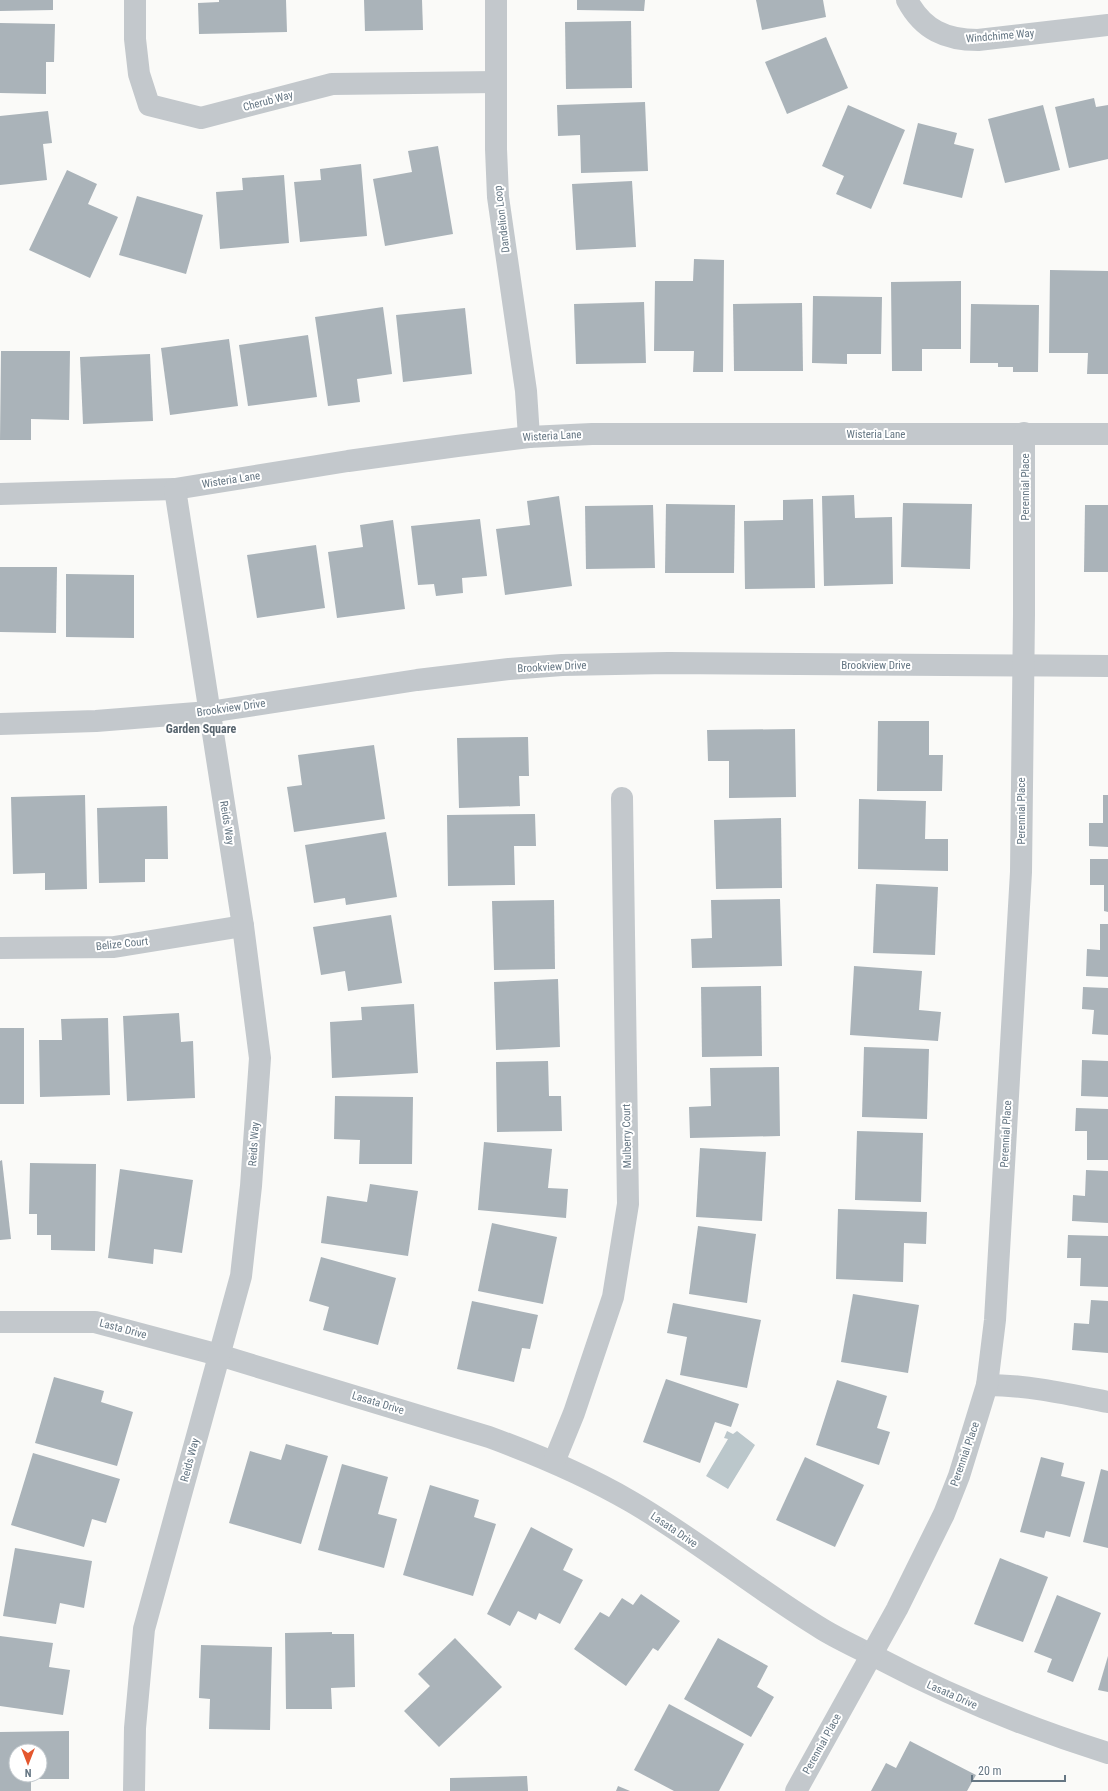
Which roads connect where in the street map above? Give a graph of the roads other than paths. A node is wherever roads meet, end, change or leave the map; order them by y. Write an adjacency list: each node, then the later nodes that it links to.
1 (135, 0): 5 (street, Cherub Way)
2 (496, 0): 5 (street, Dandelion Loop)
3 (907, 0): 4 (street, Windchime Way)
4 (1108, 25)
5 (496, 82): 8 (street, Dandelion Loop)
6 (1024, 433): 7 (street, Wisteria Lane); 8 (street, Wisteria Lane); 11 (street, Perennial Place)
7 (1108, 434)
8 (529, 436): 9 (street, Wisteria Lane)
9 (175, 489): 10 (street, Wisteria Lane); 13 (street, Reids Way)
10 (0, 494)
11 (1024, 666): 12 (street, Brookview Drive); 13 (street, Brookview Drive); 20 (street, Perennial Place)
12 (1108, 666)
13 (209, 712): 14 (street, Brookview Drive); 16 (street, Reids Way)
14 (0, 724)
15 (622, 798): 22 (street, Mulberry Court)
16 (244, 926): 17 (street, Belize Court); 19 (street, Reids Way)
17 (0, 948)
18 (0, 1322): 19 (street, Lasta Drive)
19 (219, 1356): 22 (street, Lasata Drive); 25 (street, Reids Way)
20 (987, 1385): 21 (street); 23 (street, Perennial Place)
21 (1108, 1402)
22 (554, 1462): 23 (street, Lasata Drive)
23 (871, 1655): 24 (street, Lasata Drive); 26 (street, Perennial Place)
24 (1108, 1753)
25 (134, 1791)
26 (796, 1791)

